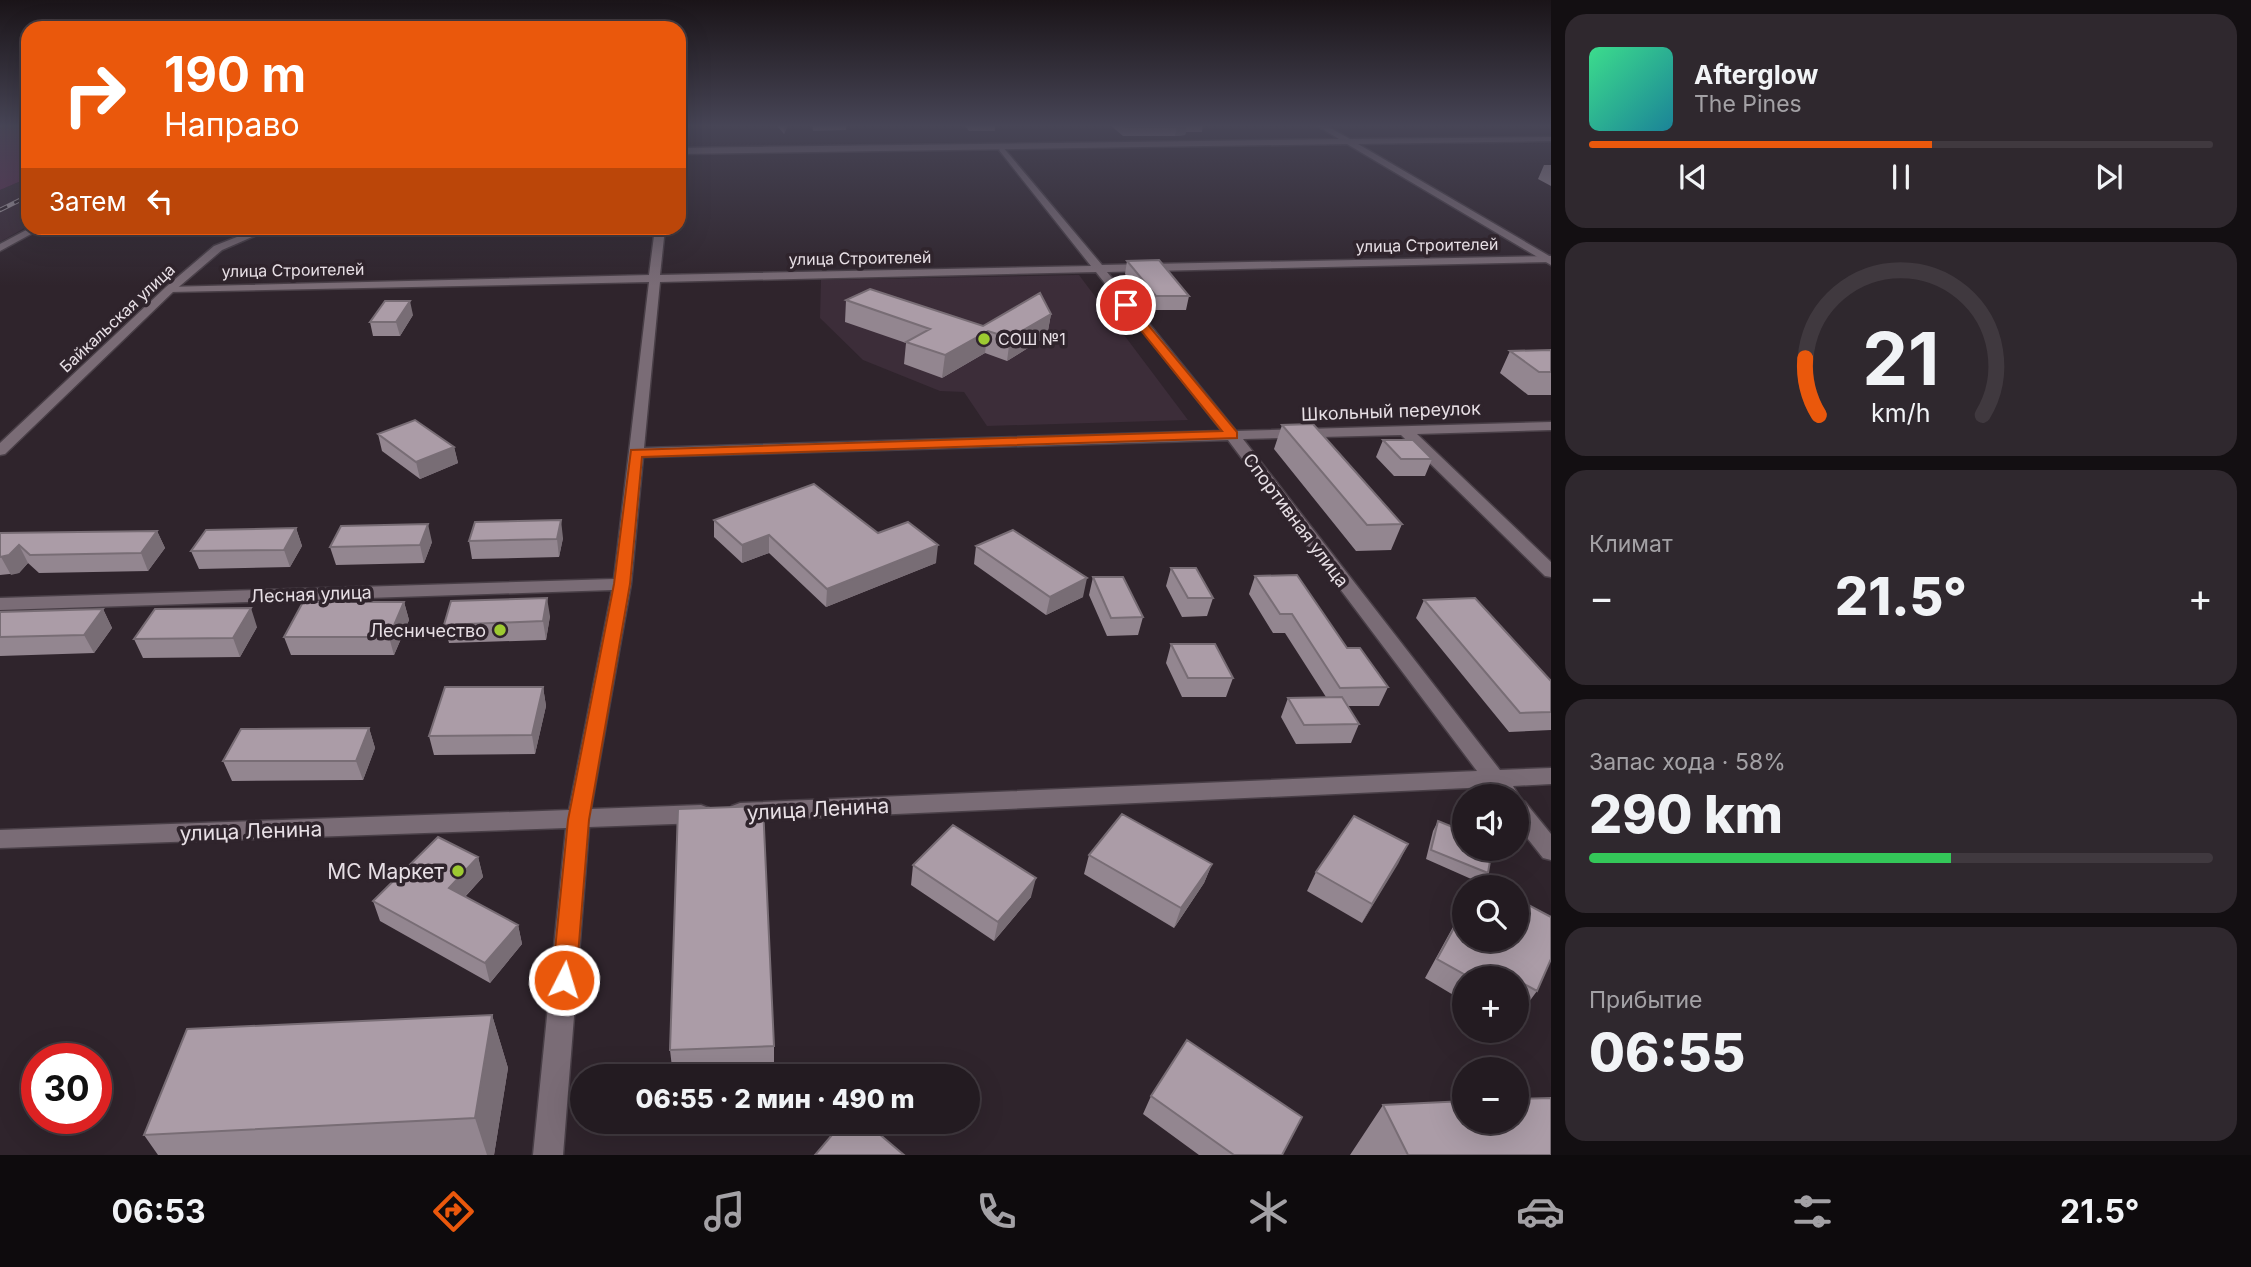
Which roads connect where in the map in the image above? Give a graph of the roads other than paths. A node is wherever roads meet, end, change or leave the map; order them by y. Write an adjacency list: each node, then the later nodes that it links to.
1 (1026, 179): 8 (street, Спортивная улица)
2 (1413, 179): 7 (street)
3 (24, 235): 6 (street)
4 (250, 235): 10 (street, Байкальская улица)
5 (659, 235): 9 (street)
6 (0, 248)
7 (1549, 260): 8 (street, улица Строителей)
8 (1096, 268): 9 (street, улица Строителей); 13 (street, Спортивная улица)
9 (654, 278): 10 (street, улица Строителей); 15 (street)
10 (170, 289): 14 (street, Байкальская улица)
11 (1551, 426): 12 (street, Школьный переулок)
12 (1404, 430): 13 (street, Школьный переулок); 16 (street)
13 (1232, 435): 15 (street, Школьный переулок); 20 (street, Спортивная улица)
14 (0, 451)
15 (635, 453): 17 (street)
16 (1551, 572)
17 (622, 584): 18 (street, Лесная улица); 22 (street)
18 (0, 604)
19 (1551, 776): 20 (street, улица Ленина)
20 (1493, 778): 21 (street, Спортивная улица); 22 (street, улица Ленина)
21 (1498, 784)
22 (578, 820): 24 (street, улица Ленина); 26 (street)
23 (1529, 823): 25 (street)
24 (0, 839)
25 (1551, 851)
26 (548, 1155)

